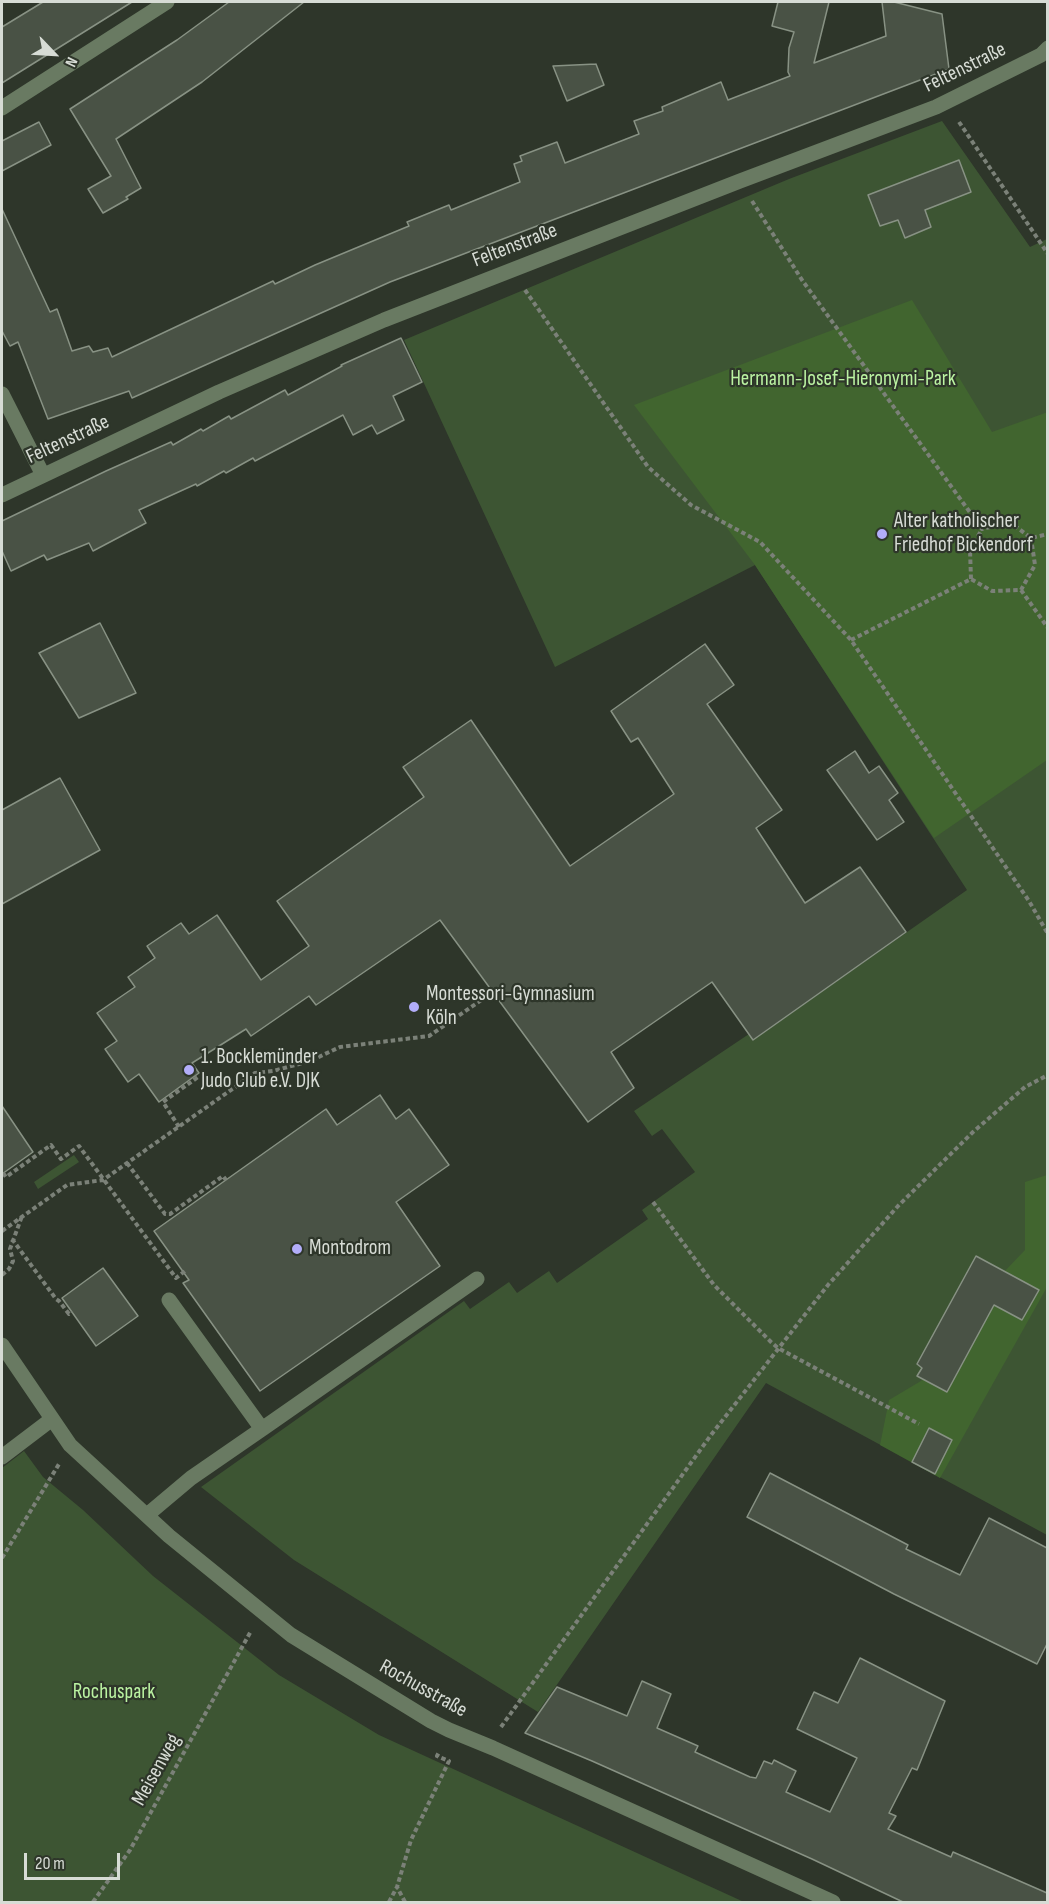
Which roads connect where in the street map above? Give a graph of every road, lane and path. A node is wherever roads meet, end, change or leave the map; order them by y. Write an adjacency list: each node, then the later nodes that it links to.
1 (167, 2): 4 (street)
2 (1047, 48): 3 (street, Feltenstraße)
3 (945, 101): 5 (street, Feltenstraße); 6 (path)
4 (2, 108)
5 (740, 181): 7 (street, Feltenstraße); 11 (path)
6 (1047, 254)
7 (511, 270): 9 (street, Feltenstraße); 17 (path)
8 (2, 394): 9 (street)
9 (43, 475): 10 (street, Feltenstraße)
10 (2, 495)
11 (982, 529): 13 (path); 14 (path)
12 (1047, 534): 13 (path)
13 (1031, 538): 15 (path)
14 (971, 579): 15 (path); 17 (path)
15 (1021, 590): 16 (path)
16 (1047, 628)
17 (851, 640): 18 (path)
18 (1047, 934)
19 (493, 992): 22 (path)
20 (196, 1075): 22 (path)
21 (1047, 1075): 37 (path)
22 (179, 1126): 23 (path)
23 (127, 1163): 25 (path); 26 (path)
24 (3, 1173): 25 (path)
25 (103, 1179): 28 (path); 31 (path)
26 (226, 1180)
27 (653, 1202): 37 (path)
28 (22, 1216): 29 (path); 30 (path)
29 (2, 1231)
30 (12, 1239): 32 (path); 35 (path)
31 (185, 1271)
32 (2, 1275)
33 (477, 1279): 40 (street)
34 (169, 1300): 40 (street)
35 (72, 1312)
36 (2, 1345): 38 (street, Rochusstraße)
37 (778, 1348): 39 (path); 46 (path)
38 (52, 1419): 41 (street); 43 (street, Rochusstraße)
39 (919, 1424)
40 (262, 1428): 43 (street)
41 (2, 1457)
42 (48, 1481): 44 (path)
43 (147, 1515): 47 (street, Rochusstraße)
44 (2, 1558)
45 (241, 1648): 49 (path, Meisenweg)
46 (499, 1729)
47 (449, 1730): 48 (path); 52 (street, Rochusstraße)
48 (397, 1887): 50 (path); 51 (path)
49 (93, 1902)
50 (389, 1902)
51 (405, 1902)
52 (833, 1902)

